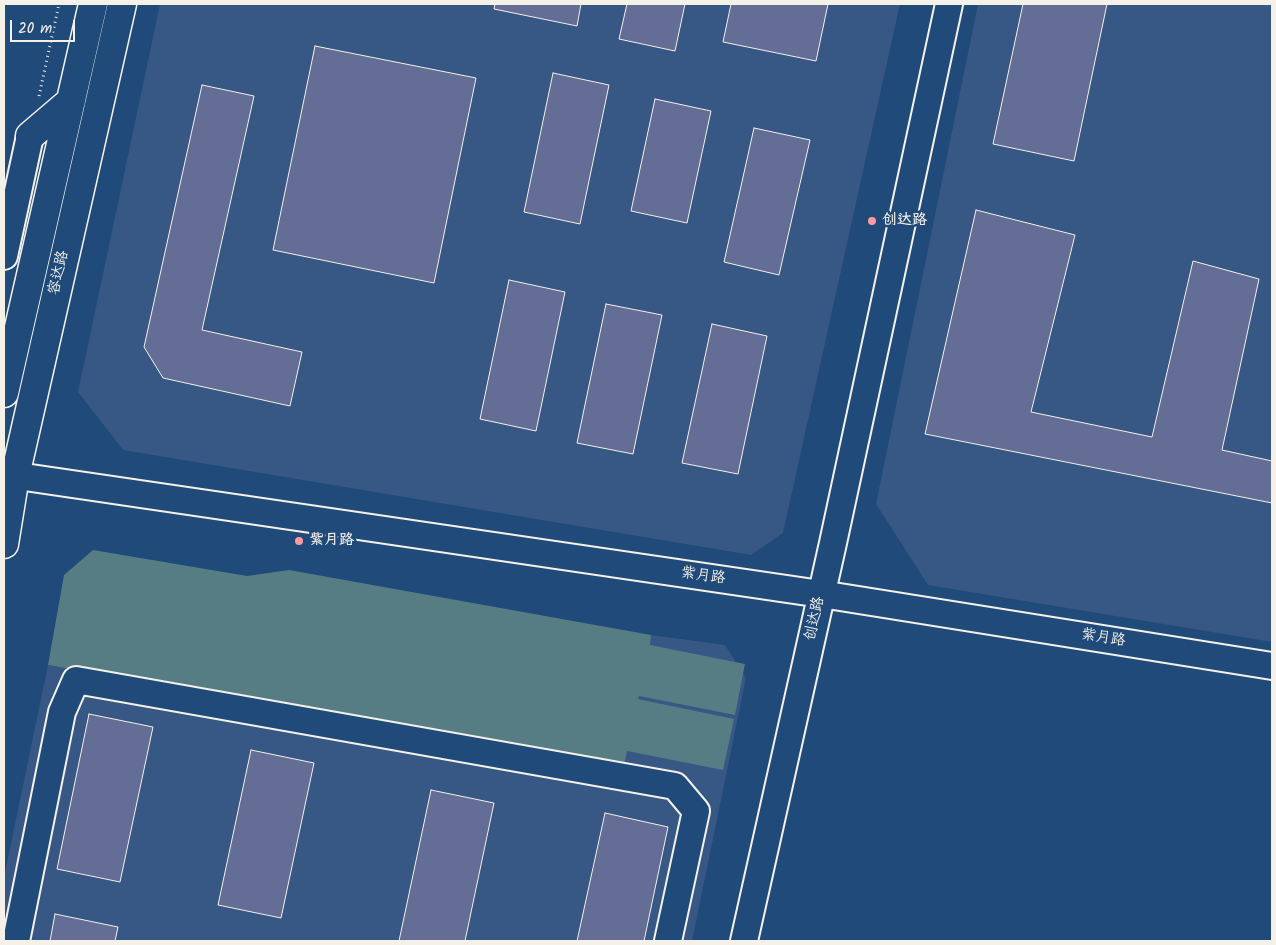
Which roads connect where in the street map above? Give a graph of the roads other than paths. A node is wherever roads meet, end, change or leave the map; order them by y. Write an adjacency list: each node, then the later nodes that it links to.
1 (94, 4): 4 (main road, 容达路)
2 (122, 4): 8 (main road, 容达路)
3 (948, 4): 10 (street, 创达路)
4 (71, 101): 5 (main road); 7 (main road, 容达路)
5 (30, 136): 6 (street)
6 (4, 256)
7 (4, 393)
8 (9, 475): 9 (main road, 容达路); 10 (street, 紫月路)
9 (4, 544)
10 (822, 594): 11 (street, 紫月路); 14 (street, 创达路)
11 (1272, 666)
12 (16, 941): 13 (street)
13 (668, 941)
14 (744, 941)

